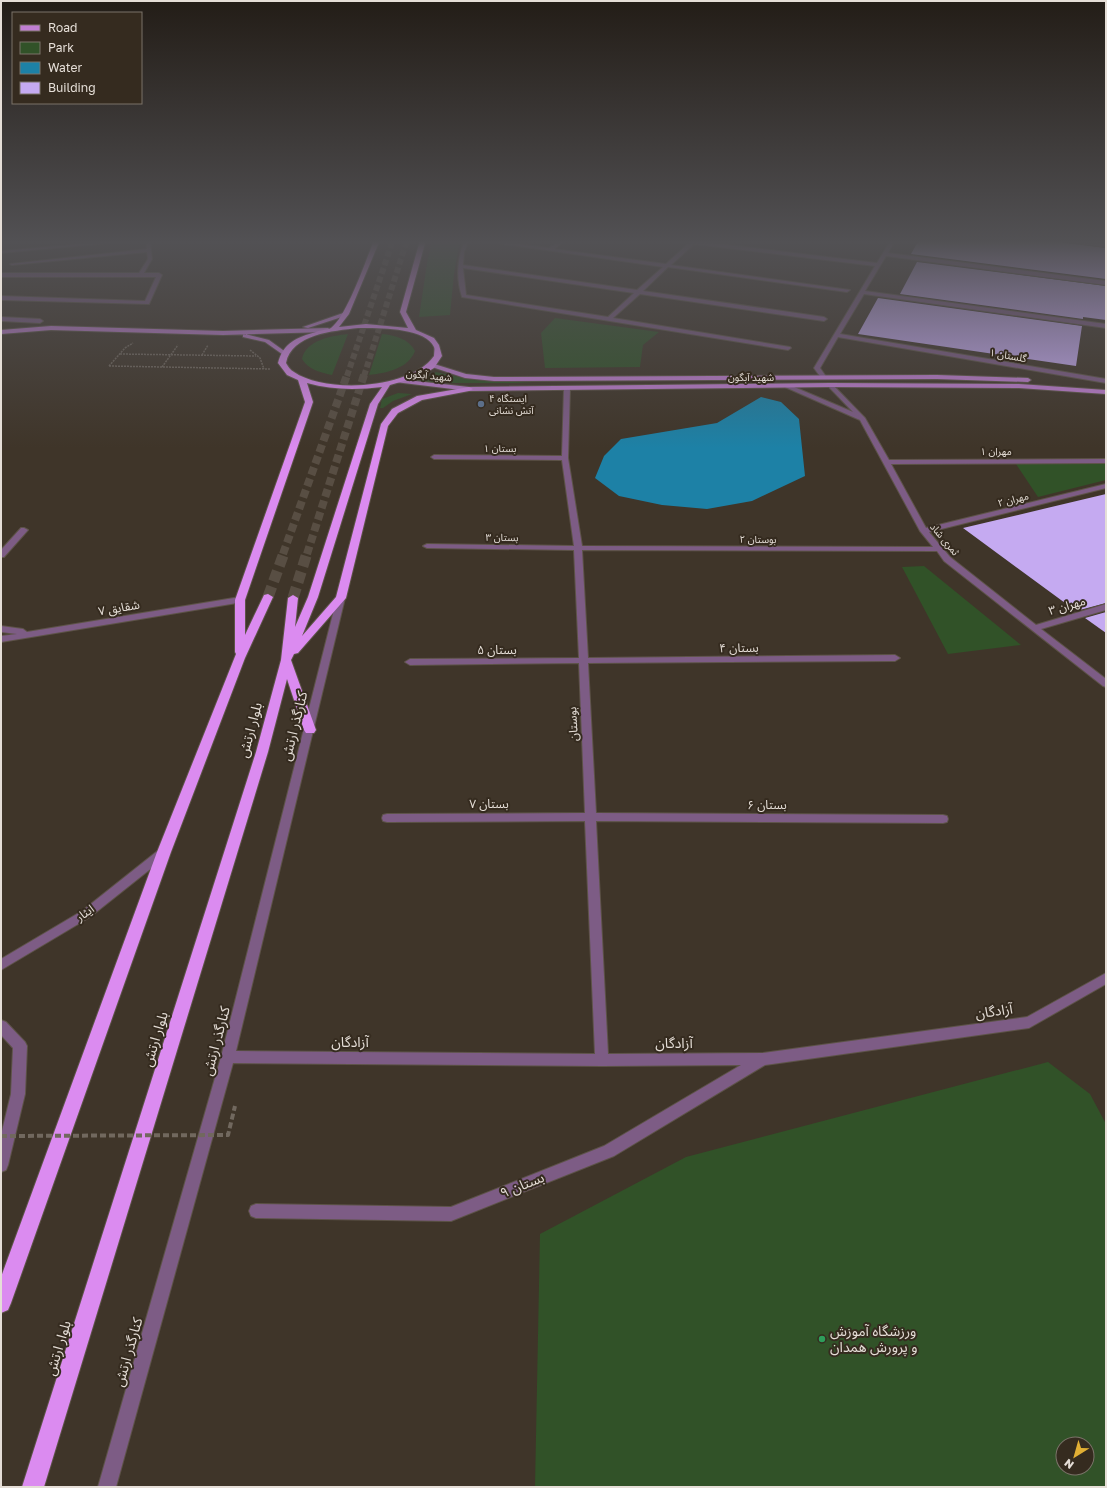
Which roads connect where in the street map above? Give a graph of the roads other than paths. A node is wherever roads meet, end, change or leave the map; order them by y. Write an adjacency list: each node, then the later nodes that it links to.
1 (348, 309): 8 (highway)
2 (404, 309): 17 (highway)
3 (549, 309): 10 (street)
4 (619, 309): 10 (street)
5 (760, 309): 11 (street)
6 (851, 309): 19 (street)
7 (987, 309): 13 (street)
8 (346, 314): 14 (highway); 15 (main road)
9 (1, 319): 12 (street)
10 (609, 319): 20 (street)
11 (824, 319)
12 (40, 321)
13 (1106, 326)
14 (330, 330): 15 (main road); 17 (highway); 21 (highway)
15 (284, 331): 18 (main road)
16 (1, 332): 18 (main road)
17 (414, 332): 22 (highway)
18 (223, 333): 21 (main road)
19 (836, 334): 24 (street); 26 (street, گلستان ۱)
20 (788, 348)
21 (284, 353): 25 (highway)
22 (431, 365): 23 (main road, شهید آبگون); 27 (highway)
23 (669, 378): 24 (main road, شهید آبگون); 31 (main road)
24 (824, 378): 29 (main road, شهید آبگون)
25 (302, 380): 27 (highway); 50 (highway)
26 (1106, 381)
27 (393, 382): 33 (main road, شهید آبگون); 58 (highway)
28 (830, 385): 30 (main road, شهید آبگون); 34 (main road, شهید آبگون); 35 (street, ثمری شاد)
29 (1106, 385)
30 (787, 386): 31 (main road, شهید آبگون); 35 (street)
31 (672, 387): 32 (main road, شهید آبگون)
32 (567, 388): 33 (main road, شهید آبگون); 37 (street, بوستان)
33 (468, 389): 49 (highway)
34 (1106, 392)
35 (863, 419): 39 (street, ثمری شاد)
36 (434, 458): 37 (street, بستان ۱)
37 (565, 458): 44 (street, بوستان)
38 (1106, 461): 39 (street, ۱ مهران)
39 (887, 462): 42 (street, ثمری شاد)
40 (1106, 486): 42 (street, مهران ۲)
41 (24, 530): 46 (street)
42 (924, 531): 45 (street, ثمری شاد)
43 (426, 546): 44 (street, بستان ۳)
44 (578, 548): 45 (street, بوستان ۲); 60 (street, بوستان)
45 (939, 550): 52 (street, ثمری شاد)
46 (1, 555)
47 (268, 597): 56 (highway)
48 (293, 598): 58 (highway, بلوار ارتش)
49 (341, 598): 58 (highway); 62 (street, کنارگذر ارتش)
50 (240, 600): 54 (street, شقایق ۷); 56 (highway)
51 (1106, 607): 52 (street, مهران ۳)
52 (1035, 628): 61 (street, ثمری شاد)
53 (1, 629): 54 (street)
54 (35, 634): 55 (street, شقایق ۷)
55 (1, 639)
56 (240, 658): 66 (highway)
57 (895, 658): 60 (street, بستان ۴)
58 (286, 660): 62 (highway); 76 (highway, بلوار ارتش)
59 (410, 662): 60 (street, بستان ۵)
60 (583, 662): 63 (street, بوستان)
61 (1106, 684)
62 (310, 730): 70 (street, کنارگذر ارتش)
63 (591, 816): 64 (street, بستان ۷); 65 (street, بستان ۶); 72 (street, بوستان)
64 (387, 818)
65 (943, 819)
66 (164, 852): 67 (street, ایثار); 75 (highway)
67 (1, 965)
68 (1106, 978): 71 (street, آزادگان)
69 (1, 1026): 73 (street)
70 (228, 1057): 72 (street, آزادگان); 77 (street, کنارگذر ارتش)
71 (763, 1059): 72 (street, آزادگان); 74 (street, بستان ۹)
72 (602, 1060)
73 (1, 1165)
74 (256, 1211)
75 (1, 1303)
76 (33, 1487)
77 (107, 1487)

